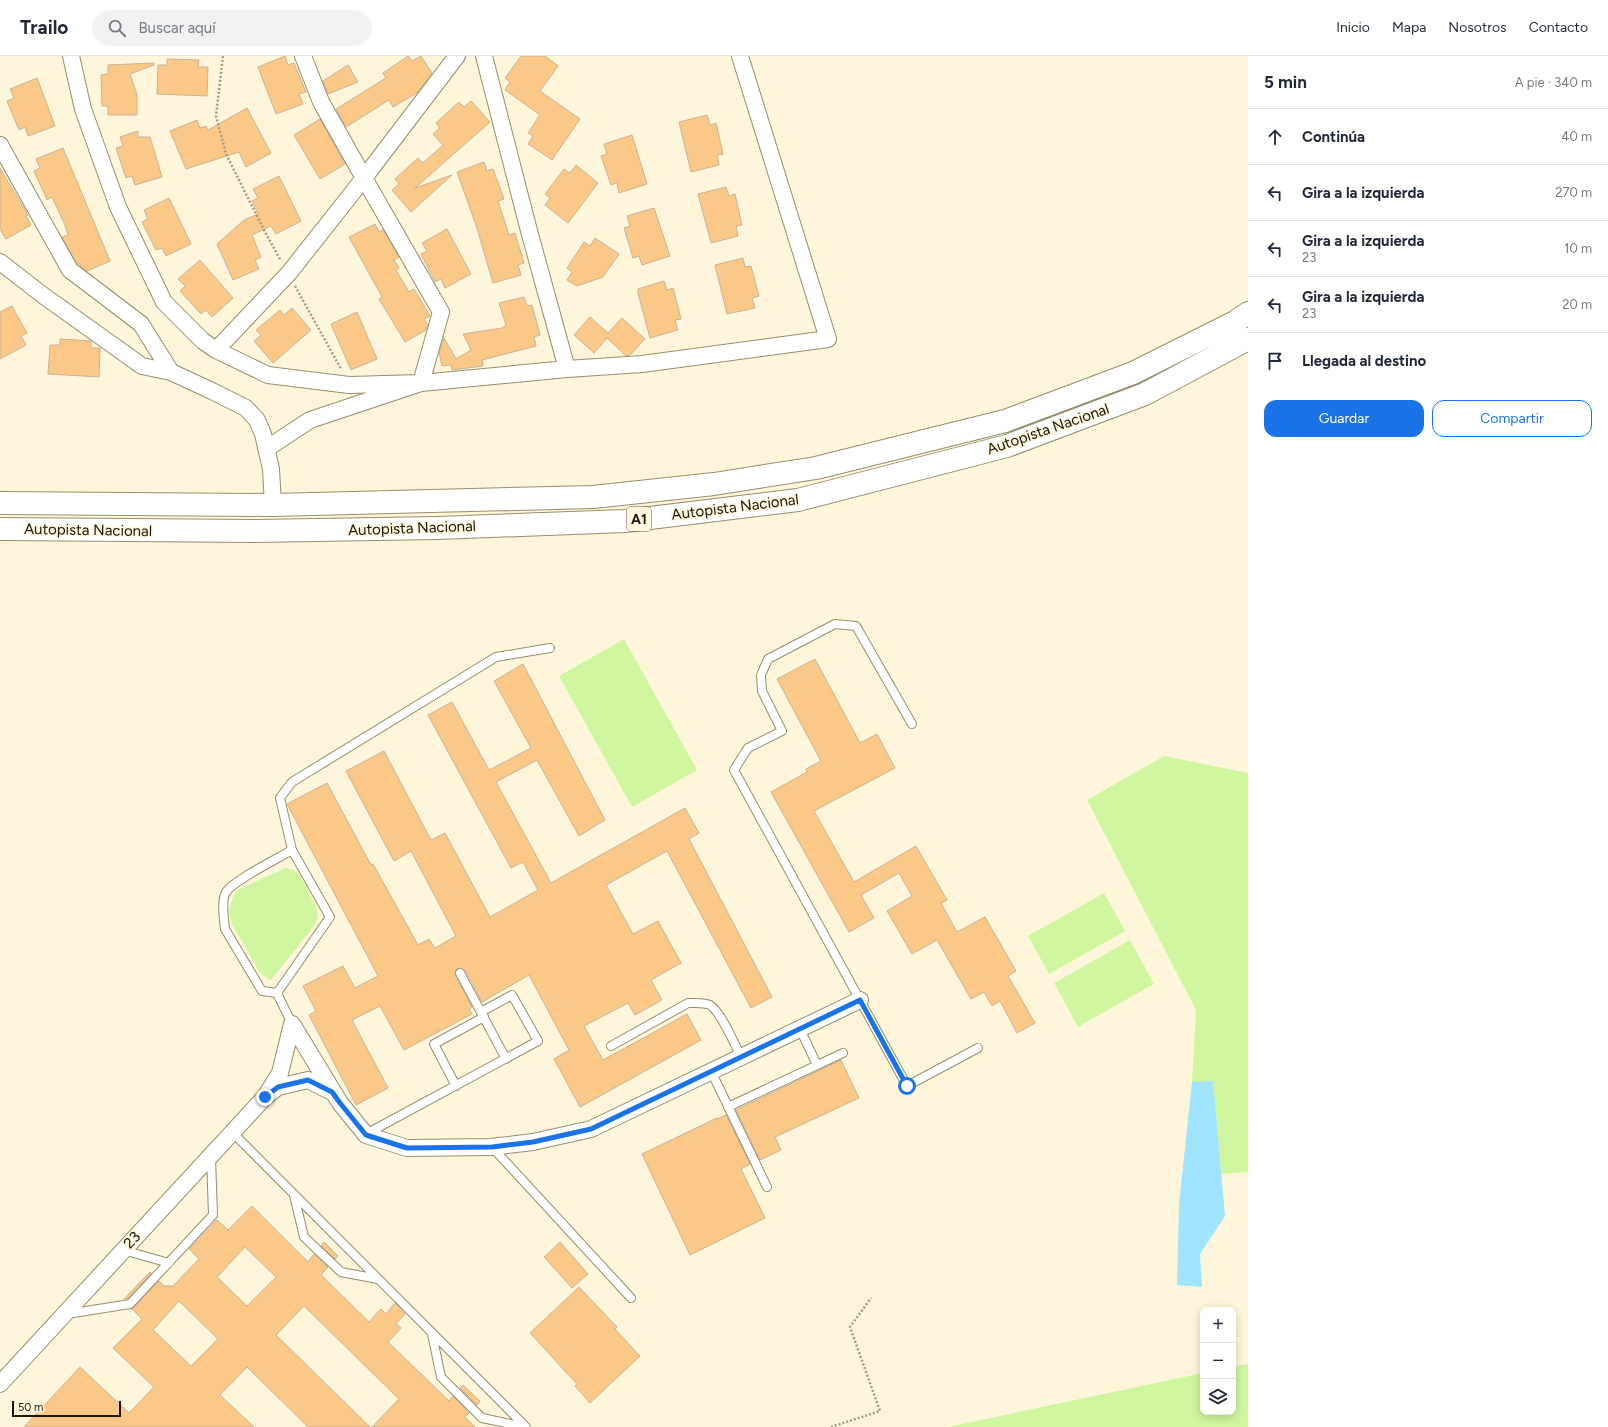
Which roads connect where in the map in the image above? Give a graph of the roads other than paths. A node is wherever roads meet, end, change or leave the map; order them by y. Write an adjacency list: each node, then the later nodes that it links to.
1 (71, 56): 11 (street)
2 (303, 56): 7 (street)
3 (457, 56): 7 (street)
4 (484, 56): 12 (street)
5 (740, 56): 12 (street)
6 (0, 145): 13 (street)
7 (364, 178): 11 (street); 14 (street)
8 (0, 262): 13 (street)
9 (1248, 313): 17 (highway, Autopista Nacional / A1)
10 (1248, 340): 18 (highway, Autopista Nacional / A1)
11 (216, 350): 14 (street)
12 (567, 369): 14 (street)
13 (171, 372): 15 (street)
14 (421, 383): 15 (street)
15 (266, 448): 17 (street)
16 (0, 503): 17 (highway, Autopista Nacional / A1)
17 (273, 505)
18 (0, 529)
19 (550, 648): 21 (lane)
20 (912, 724): 24 (lane)
21 (292, 850): 23 (lane); 23 (lane)
22 (460, 973): 25 (lane)
23 (276, 994): 26 (lane)
24 (860, 1000): 27 (street); 29 (lane)
25 (482, 1015): 32 (lane); 32 (lane); 35 (lane)
26 (292, 1024): 36 (street); 37 (street, 23)
27 (800, 1029): 31 (street); 33 (lane)
28 (611, 1046): 31 (lane)
29 (978, 1048)
30 (842, 1053): 33 (lane)
31 (741, 1057): 34 (street)
32 (506, 1058): 35 (lane)
33 (817, 1065): 38 (lane)
34 (711, 1071): 38 (lane); 41 (street)
35 (456, 1086): 40 (lane)
36 (332, 1092): 37 (street, 23); 40 (street)
37 (265, 1097): 39 (street, 23)
38 (728, 1107): 43 (lane)
39 (232, 1132): 42 (street, 23); 44 (lane)
40 (366, 1135): 41 (street)
41 (492, 1147): 48 (lane)
42 (211, 1155): 45 (street, 23); 46 (lane)
43 (767, 1187)
44 (293, 1194): 47 (lane); 47 (lane)
45 (123, 1250): 46 (lane); 49 (street, 23)
46 (169, 1263): 49 (lane)
47 (378, 1279): 50 (lane)
48 (630, 1298)
49 (64, 1314): 51 (street, 23)
50 (432, 1333): 52 (lane); 52 (lane)
51 (3, 1375)
52 (525, 1427)

